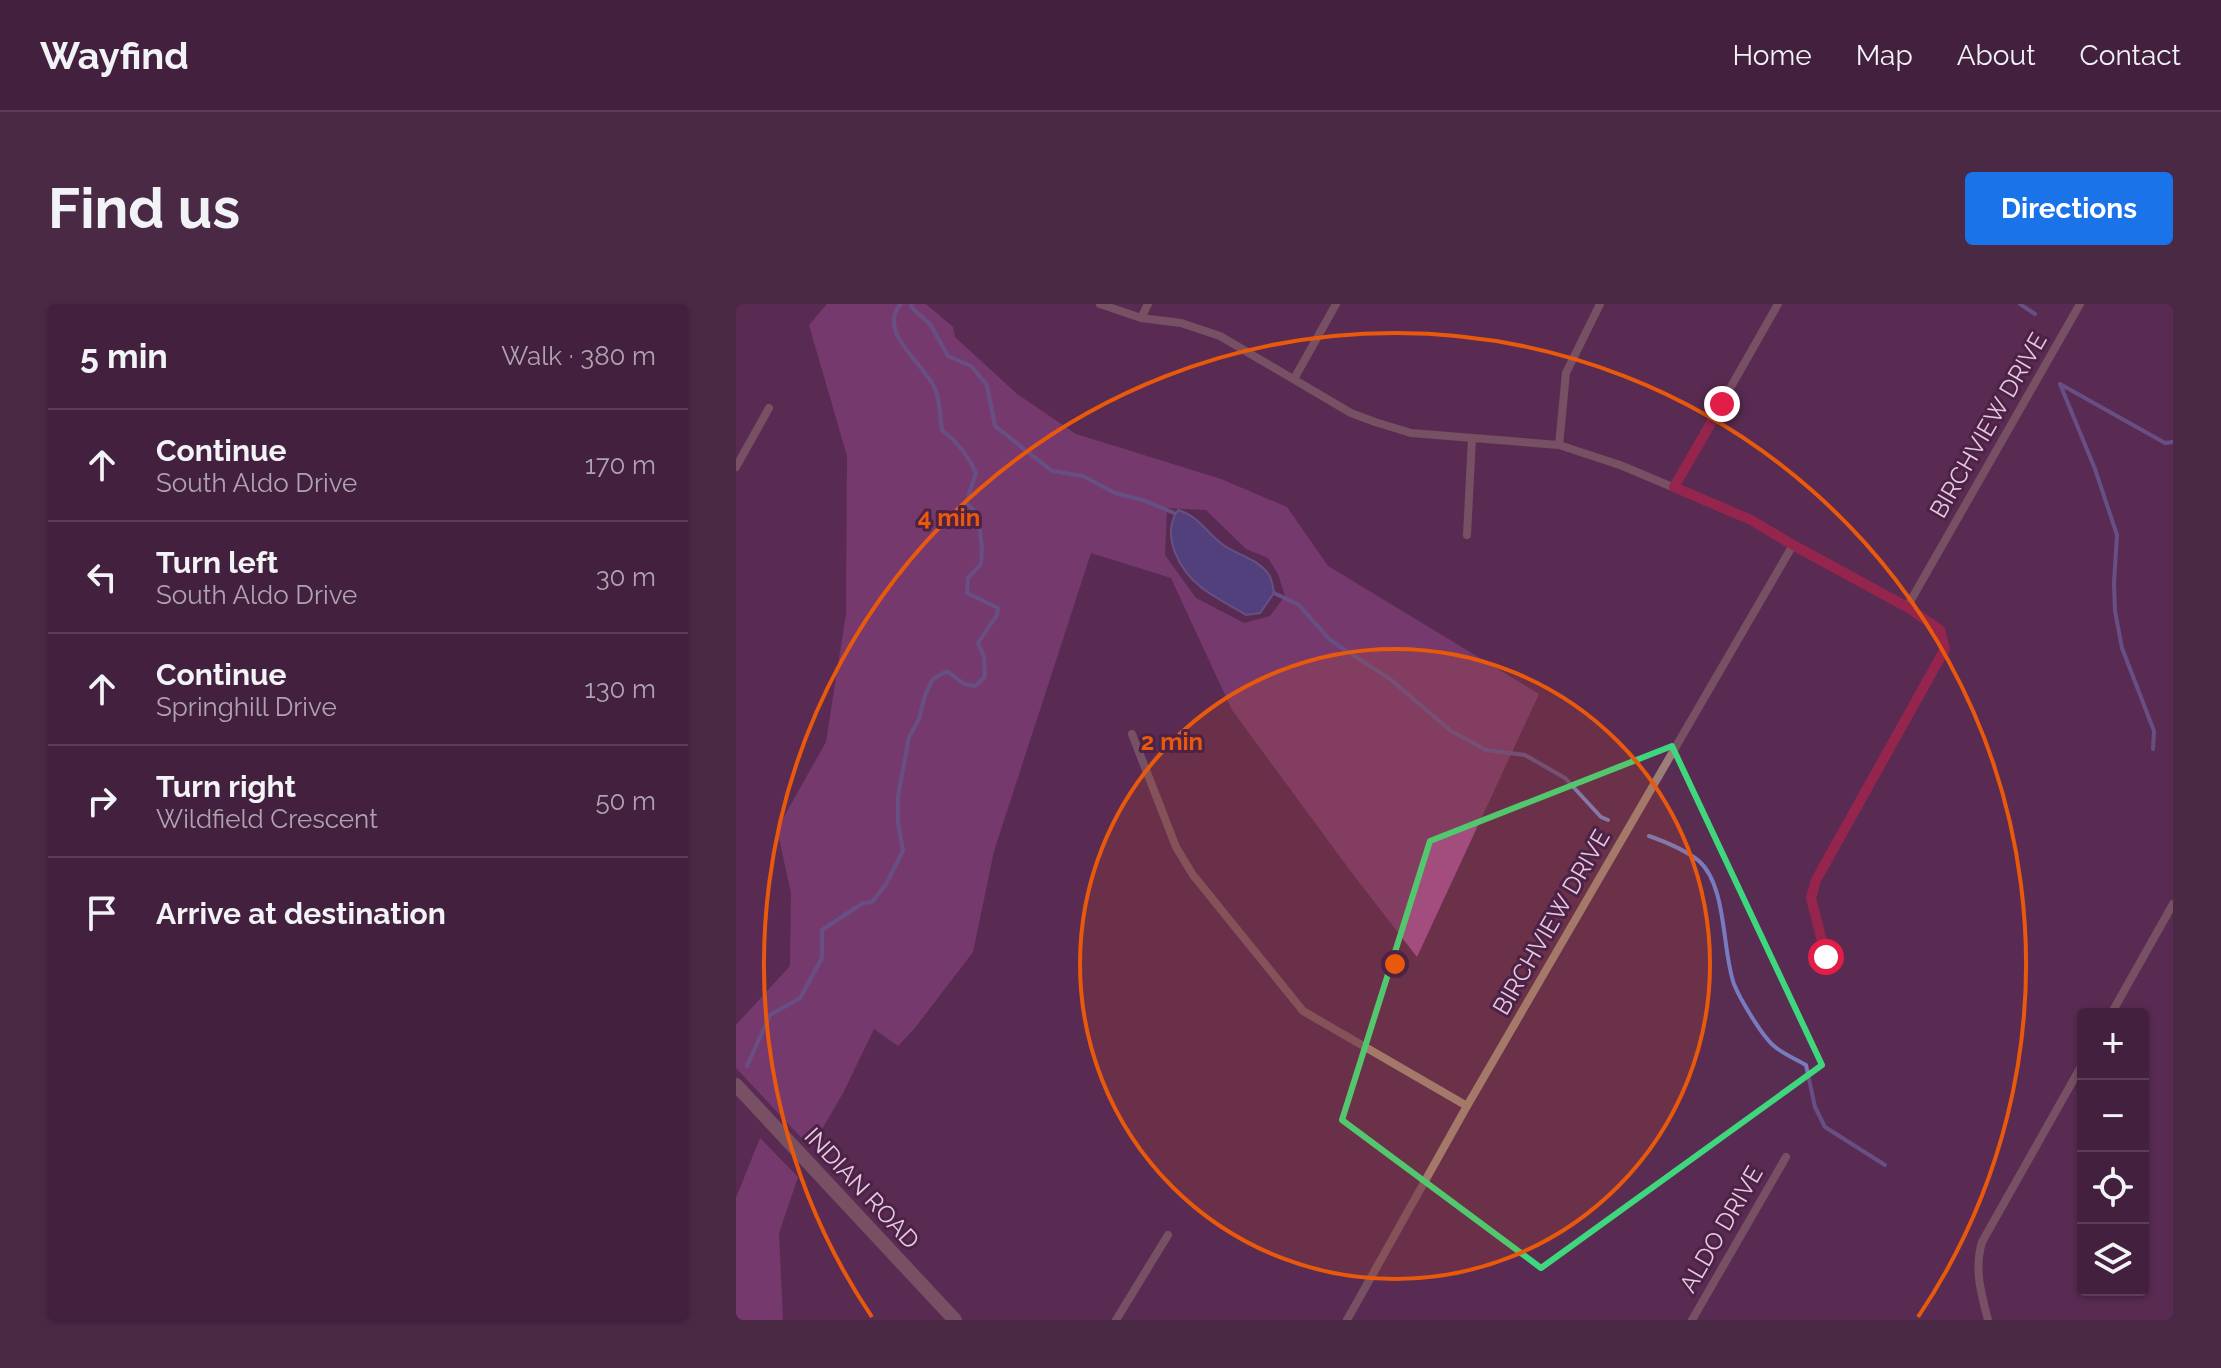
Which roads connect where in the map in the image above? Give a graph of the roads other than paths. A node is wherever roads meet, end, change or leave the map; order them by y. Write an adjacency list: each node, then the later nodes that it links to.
1 (1100, 304): 7 (street)
2 (1148, 304): 7 (street)
3 (1336, 304): 8 (street)
4 (1600, 304): 11 (street)
5 (1778, 304): 13 (street)
6 (2080, 304): 16 (street, BIRCHVIEW DRIVE)
7 (1141, 318): 8 (street)
8 (1294, 379): 10 (street)
9 (769, 408): 12 (street)
10 (1472, 439): 11 (street); 14 (street)
11 (1559, 445): 13 (street)
12 (736, 467)
13 (1674, 487): 15 (street)
14 (1467, 535)
15 (1793, 545): 16 (street); 23 (street, BIRCHVIEW DRIVE)
16 (1907, 607): 19 (street)
17 (1132, 734): 23 (street)
18 (2173, 904): 20 (street)
19 (1826, 957)
20 (2114, 1008)
21 (2077, 1074): 30 (street)
22 (736, 1085): 26 (street, INDIAN ROAD)
23 (1467, 1106): 28 (street, BIRCHVIEW DRIVE)
24 (1786, 1157): 29 (street, ALDO DRIVE)
25 (1168, 1235): 27 (street)
26 (955, 1320)
27 (1116, 1320)
28 (1347, 1320)
29 (1692, 1320)
30 (1988, 1320)

